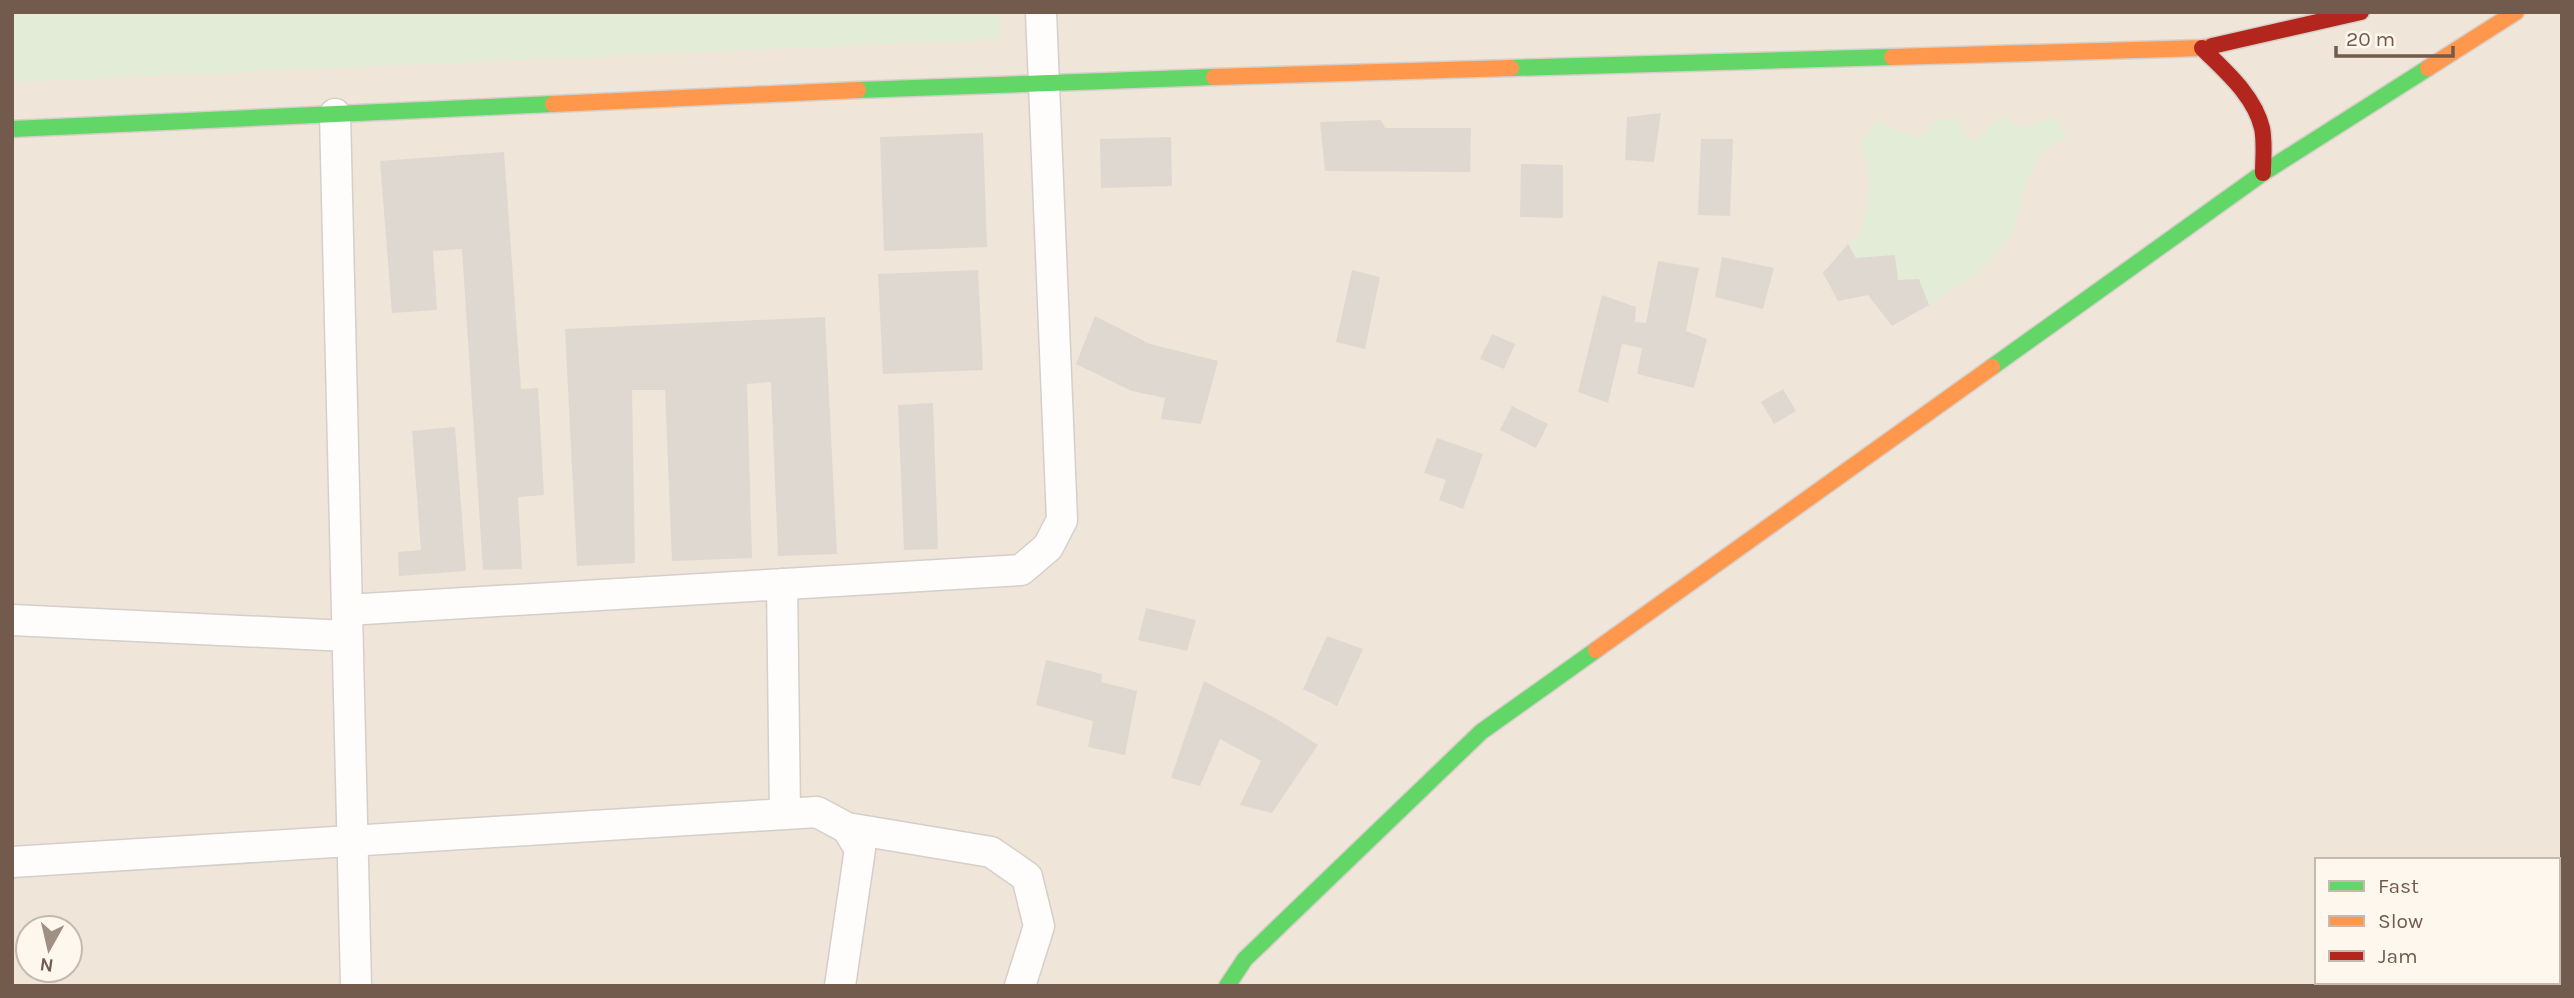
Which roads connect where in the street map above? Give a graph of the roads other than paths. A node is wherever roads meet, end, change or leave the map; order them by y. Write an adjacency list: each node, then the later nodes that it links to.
1 (1041, 12): 5 (street)
2 (2361, 12): 4 (main road)
3 (2516, 12): 8 (main road)
4 (2202, 48): 5 (main road); 8 (main road)
5 (1043, 82): 6 (main road); 9 (street)
6 (335, 114): 7 (main road); 11 (street)
7 (12, 129)
8 (2263, 173): 19 (main road)
9 (782, 584): 11 (street); 12 (street)
10 (12, 620): 11 (street)
11 (347, 623): 14 (street)
12 (785, 814): 13 (street); 14 (street)
13 (847, 828): 17 (street); 18 (street)
14 (352, 840): 15 (street); 16 (street)
15 (12, 862)
16 (356, 986)
17 (840, 986)
18 (1020, 986)
19 (1227, 986)

